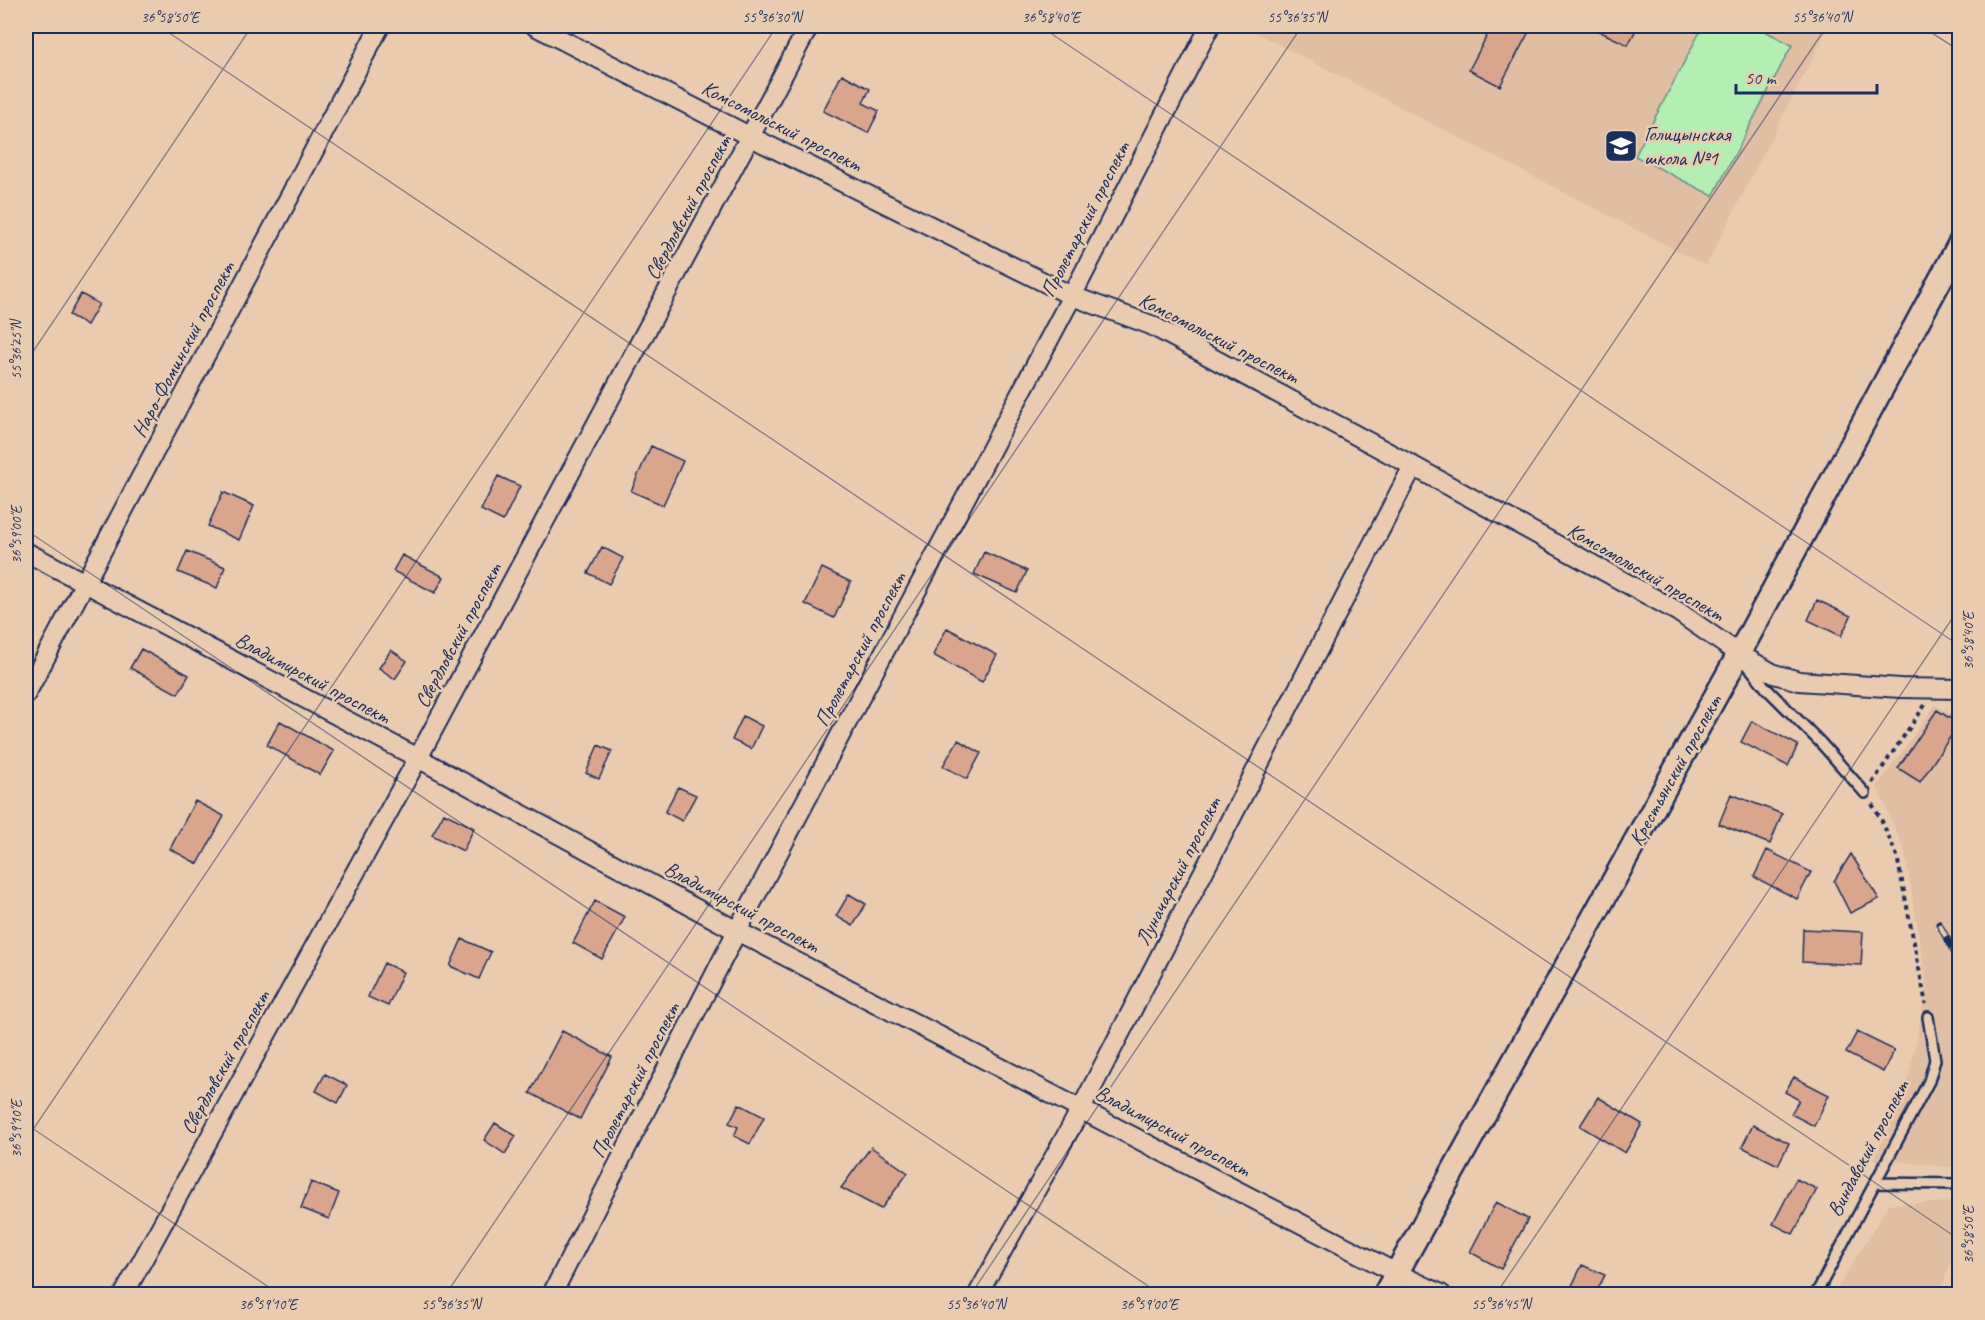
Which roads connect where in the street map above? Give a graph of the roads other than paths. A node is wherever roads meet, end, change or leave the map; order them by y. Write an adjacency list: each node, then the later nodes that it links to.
1 (380, 26): 10 (street, Наро-Фоминский проспект)
2 (535, 26): 5 (street, Комсомольский проспект)
3 (809, 26): 5 (street, Свердловский проспект)
4 (1210, 26): 7 (street, Пролетарский проспект)
5 (751, 137): 7 (street, Комсомольский проспект); 14 (street, Свердловский проспект)
6 (1959, 243): 11 (street, Крестьянский проспект)
7 (1072, 296): 8 (street, Комсомольский проспект); 16 (street, Пролетарский проспект)
8 (1413, 466): 11 (street, Комсомольский проспект); 18 (street, Луначарский проспект)
9 (26, 552): 10 (street, Владимирский проспект)
10 (84, 583): 13 (street, Наро-Фоминский проспект); 14 (street, Владимирский проспект)
11 (1739, 654): 12 (street); 15 (lane); 21 (street, Крестьянский проспект)
12 (1959, 689)
13 (26, 694)
14 (418, 758): 16 (street, Владимирский проспект); 22 (street, Свердловский проспект)
15 (1865, 794)
16 (737, 931): 18 (street, Владимирский проспект); 23 (street, Пролетарский проспект)
17 (1928, 1017): 19 (lane, Виндавский проспект)
18 (1081, 1109): 21 (street, Владимирский проспект); 24 (street, Луначарский проспект)
19 (1875, 1183): 20 (lane); 27 (lane, Виндавский проспект)
20 (1959, 1184)
21 (1396, 1273): 25 (street, Крестьянский проспект); 26 (street, Владимирский проспект)
22 (124, 1294)
23 (552, 1294)
24 (978, 1294)
25 (1385, 1294)
26 (1441, 1294)
27 (1816, 1294)

